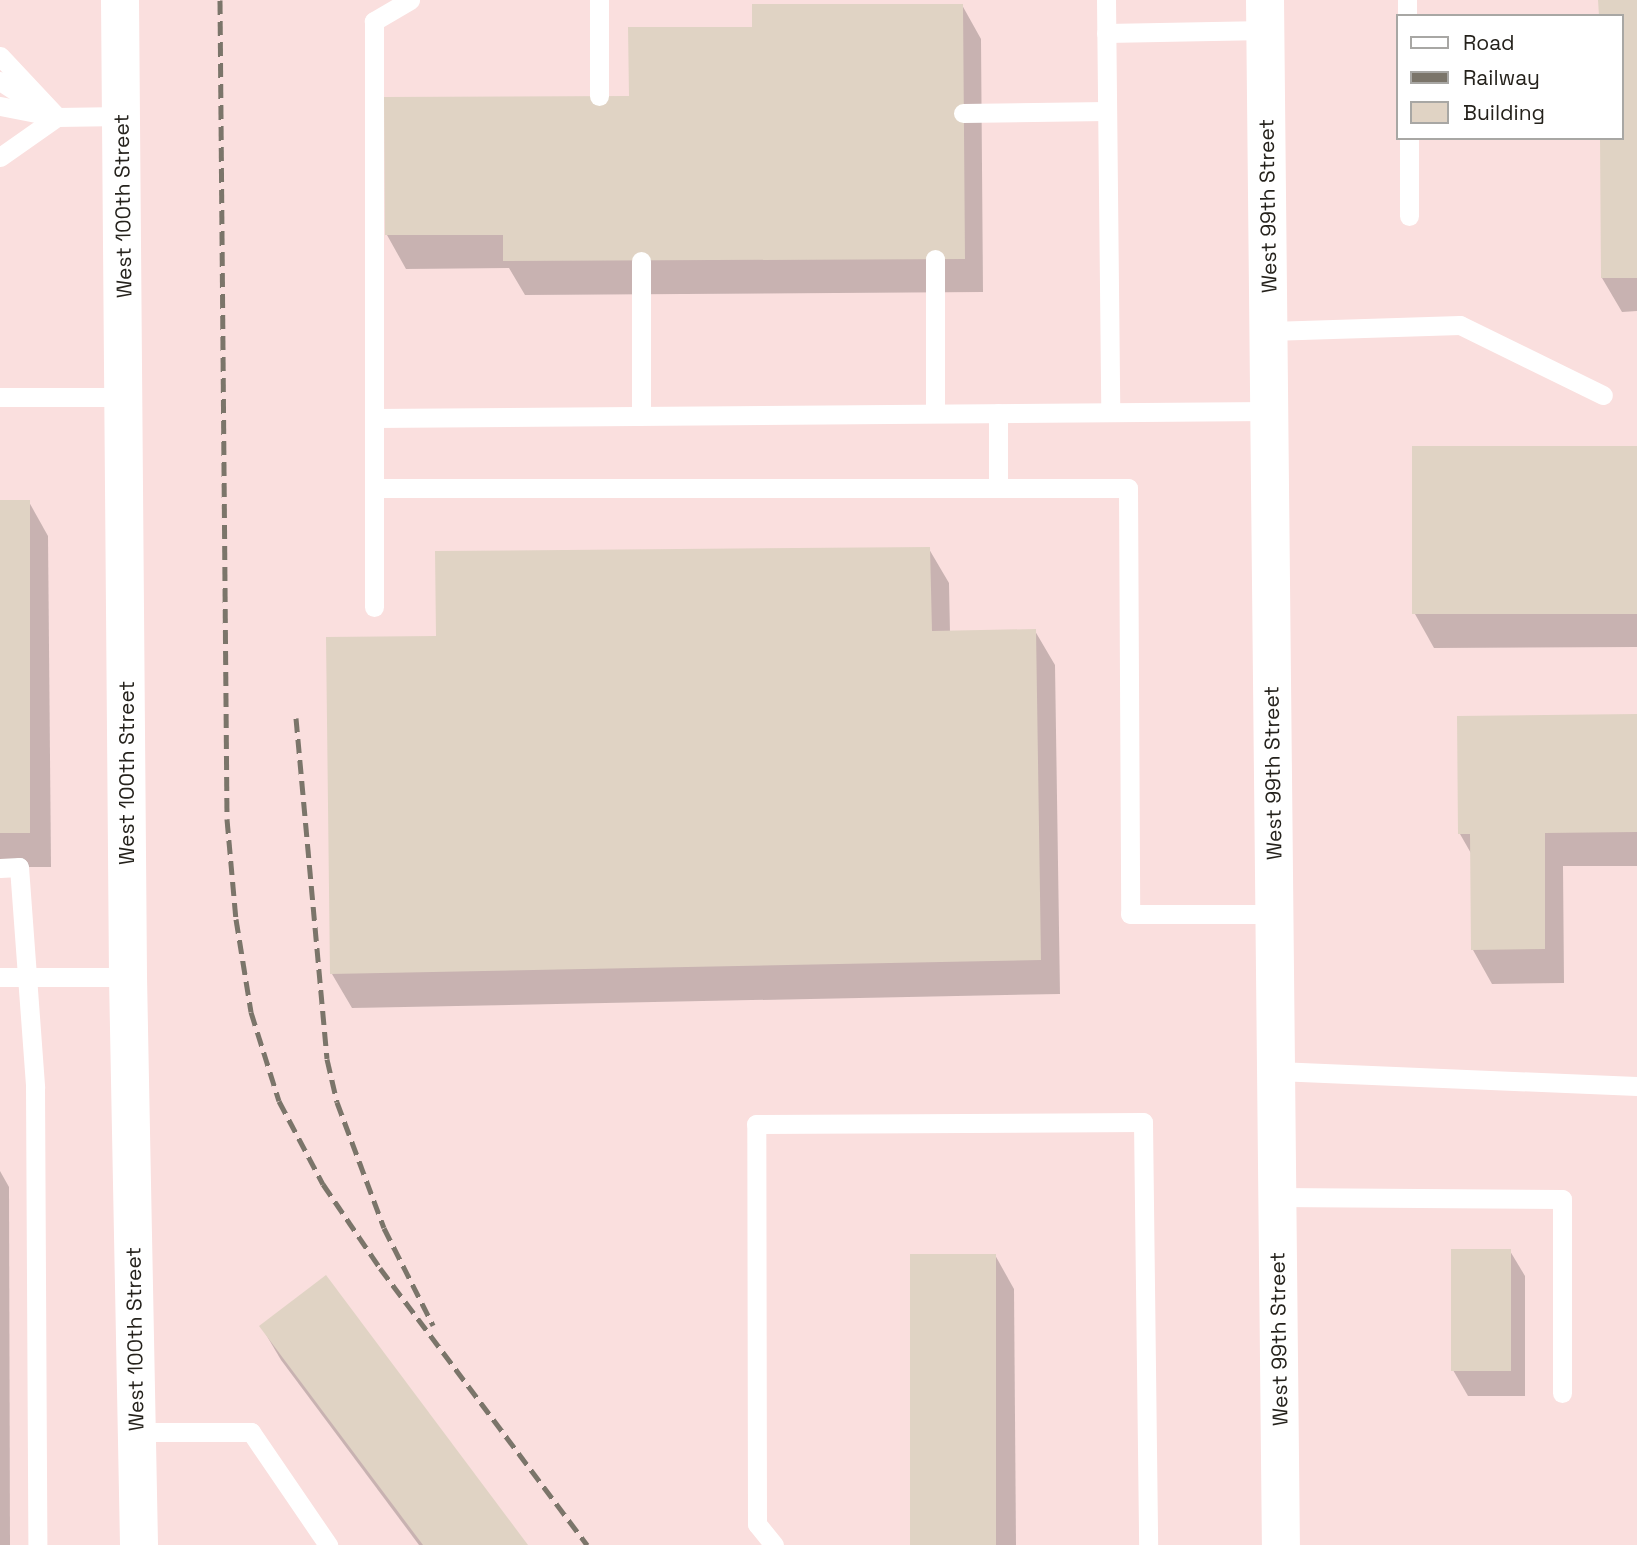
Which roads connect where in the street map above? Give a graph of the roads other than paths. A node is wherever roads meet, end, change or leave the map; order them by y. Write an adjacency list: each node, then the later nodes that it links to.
1 (120, 0): 13 (street, West 100th Street)
2 (410, 0): 29 (lane)
3 (599, 0): 9 (lane)
4 (1106, 0): 6 (lane)
5 (1266, 15): 6 (lane); 20 (street, West 99th Street)
6 (1106, 33): 11 (lane)
7 (0, 56): 14 (lane)
8 (0, 81): 14 (lane)
9 (599, 96)
10 (0, 106): 14 (lane)
11 (1107, 111): 12 (lane); 25 (lane)
12 (963, 113)
13 (122, 116): 14 (lane); 23 (street, West 100th Street)
14 (57, 117): 16 (lane)
15 (1409, 140): 17 (lane)
16 (0, 157)
17 (1409, 216)
18 (935, 259): 27 (lane)
19 (641, 261): 28 (lane)
20 (1269, 331): 21 (lane); 24 (street, West 99th Street)
21 (1603, 395)
22 (0, 397): 23 (lane)
23 (125, 397): 37 (street, West 100th Street)
24 (1269, 411): 25 (lane); 34 (street, West 99th Street)
25 (1110, 412): 26 (lane)
26 (998, 413): 27 (lane); 31 (lane)
27 (935, 414): 28 (lane)
28 (641, 416): 29 (lane)
29 (374, 418): 30 (lane)
30 (374, 488): 31 (lane); 32 (lane)
31 (998, 488): 34 (lane)
32 (374, 607)
33 (0, 868): 36 (lane)
34 (1275, 914): 38 (street, West 99th Street)
35 (0, 977): 36 (lane)
36 (26, 977): 37 (lane); 43 (lane)
37 (128, 977): 42 (street, West 100th Street)
38 (1277, 1071): 39 (lane); 40 (street, West 99th Street)
39 (1637, 1087)
40 (1278, 1197): 41 (lane); 48 (street, West 99th Street)
41 (1562, 1393)
42 (137, 1433): 44 (street, West 100th Street); 45 (lane)
43 (37, 1545)
44 (139, 1545)
45 (328, 1545)
46 (774, 1545): 47 (lane)
47 (1147, 1545)
48 (1281, 1545)

